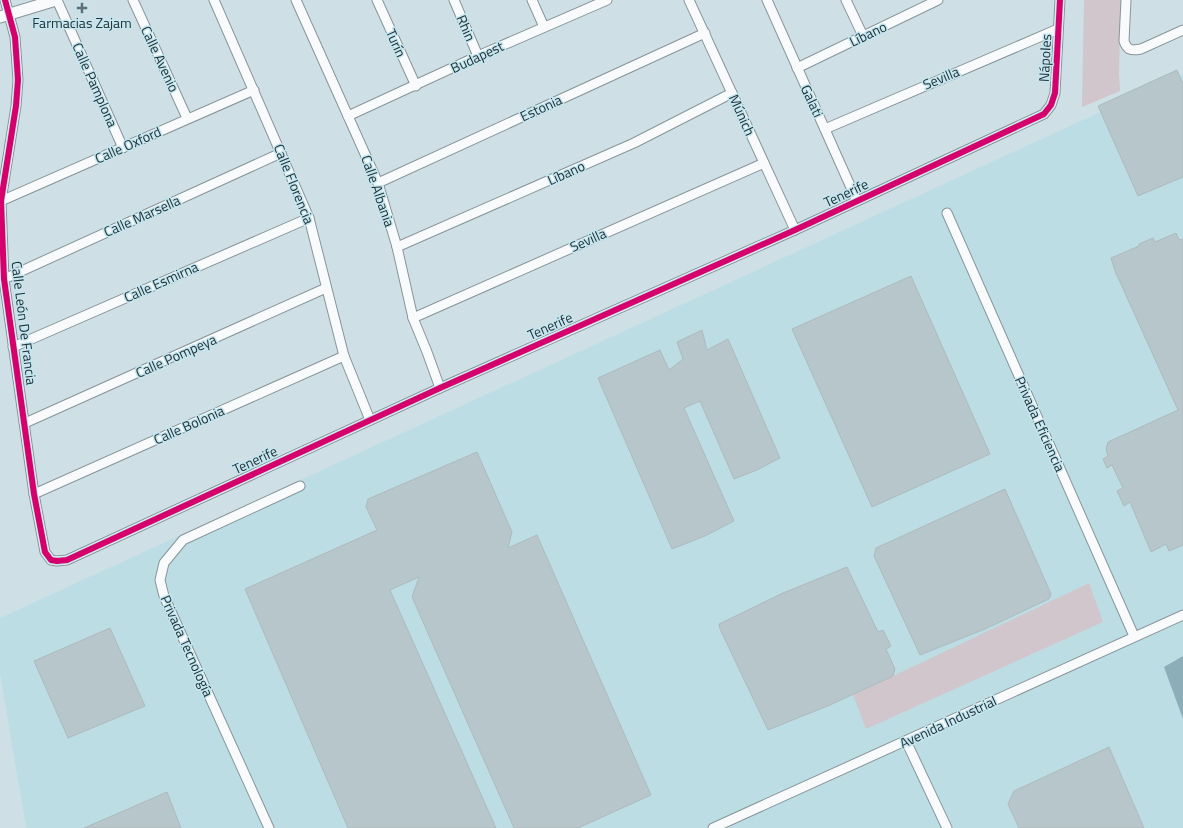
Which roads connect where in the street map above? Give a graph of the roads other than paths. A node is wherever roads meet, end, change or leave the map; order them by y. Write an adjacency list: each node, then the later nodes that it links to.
1 (5, 0): 17 (street, Calle León De Francia)
2 (56, 0): 17 (street); 32 (street, Calle Pamplona)
3 (133, 0): 30 (street, Calle Avenio)
4 (214, 0): 26 (street, Calle Florencia)
5 (296, 0): 29 (street, Calle Albania)
6 (377, 0): 25 (street, Turín)
7 (454, 0): 23 (street, Rhin)
8 (532, 0): 18 (street)
9 (607, 0): 18 (street, Budapest)
10 (689, 0): 21 (street, Múnich)
11 (768, 0): 24 (street, Galati)
12 (846, 0): 22 (street)
13 (938, 0): 16 (street, Líbano)
14 (1060, 0): 19 (street, Nápoles)
15 (1126, 0): 20 (street)
16 (927, 2): 22 (street, Líbano)
17 (5, 16): 36 (street, Calle León De Francia)
18 (544, 28): 23 (street, Budapest)
19 (1058, 29): 28 (street, Nápoles); 31 (street, Sevilla)
20 (1183, 30)
21 (705, 33): 27 (street, Múnich); 35 (street, Estonia)
22 (863, 36): 24 (street, Líbano)
23 (478, 56): 25 (street, Budapest)
24 (797, 68): 31 (street, Galati)
25 (416, 86): 29 (street, Budapest)
26 (254, 90): 30 (street, Calle Oxford); 33 (street, Calle Florencia)
27 (732, 93): 34 (street, Múnich); 41 (street, Líbano)
28 (1044, 114): 37 (street, Tenerife)
29 (348, 116): 35 (street, Calle Albania)
30 (188, 118): 32 (street, Calle Oxford)
31 (825, 129): 37 (street, Galati)
32 (123, 148): 36 (street, Calle Oxford)
33 (281, 153): 39 (street, Calle Florencia); 42 (street, Calle Marsella)
34 (764, 163): 40 (street, Múnich); 44 (street, Sevilla)
35 (378, 183): 41 (street, Calle Albania)
36 (1, 201): 42 (street, Calle León De Francia)
37 (857, 201): 40 (street, Tenerife)
38 (947, 213): 54 (street, Privada Eficiencia)
39 (309, 218): 43 (street, Calle Florencia); 45 (street, Calle Esmirna)
40 (795, 230): 47 (street, Tenerife)
41 (397, 247): 44 (street, Calle Albania)
42 (4, 279): 45 (street, Calle León De Francia)
43 (326, 288): 46 (street, Calle Florencia); 49 (street, Calle Pompeya)
44 (413, 318): 47 (street, Calle Albania)
45 (13, 347): 49 (street, Calle León De Francia)
46 (344, 356): 48 (street, Calle Florencia); 51 (street, Calle Bolonia)
47 (440, 388): 48 (street, Tenerife)
48 (370, 420): 52 (street, Tenerife)
49 (25, 423): 51 (street, Calle León De Francia)
50 (300, 486): 56 (street, Privada Tecnología)
51 (34, 494): 52 (street, Calle León De Francia)
52 (67, 560)
53 (1183, 615): 54 (street, Avenida Industrial)
54 (1134, 636): 55 (street, Avenida Industrial)
55 (906, 741): 57 (street, Avenida Industrial); 58 (street)
56 (269, 828)
57 (713, 828)
58 (947, 828)

